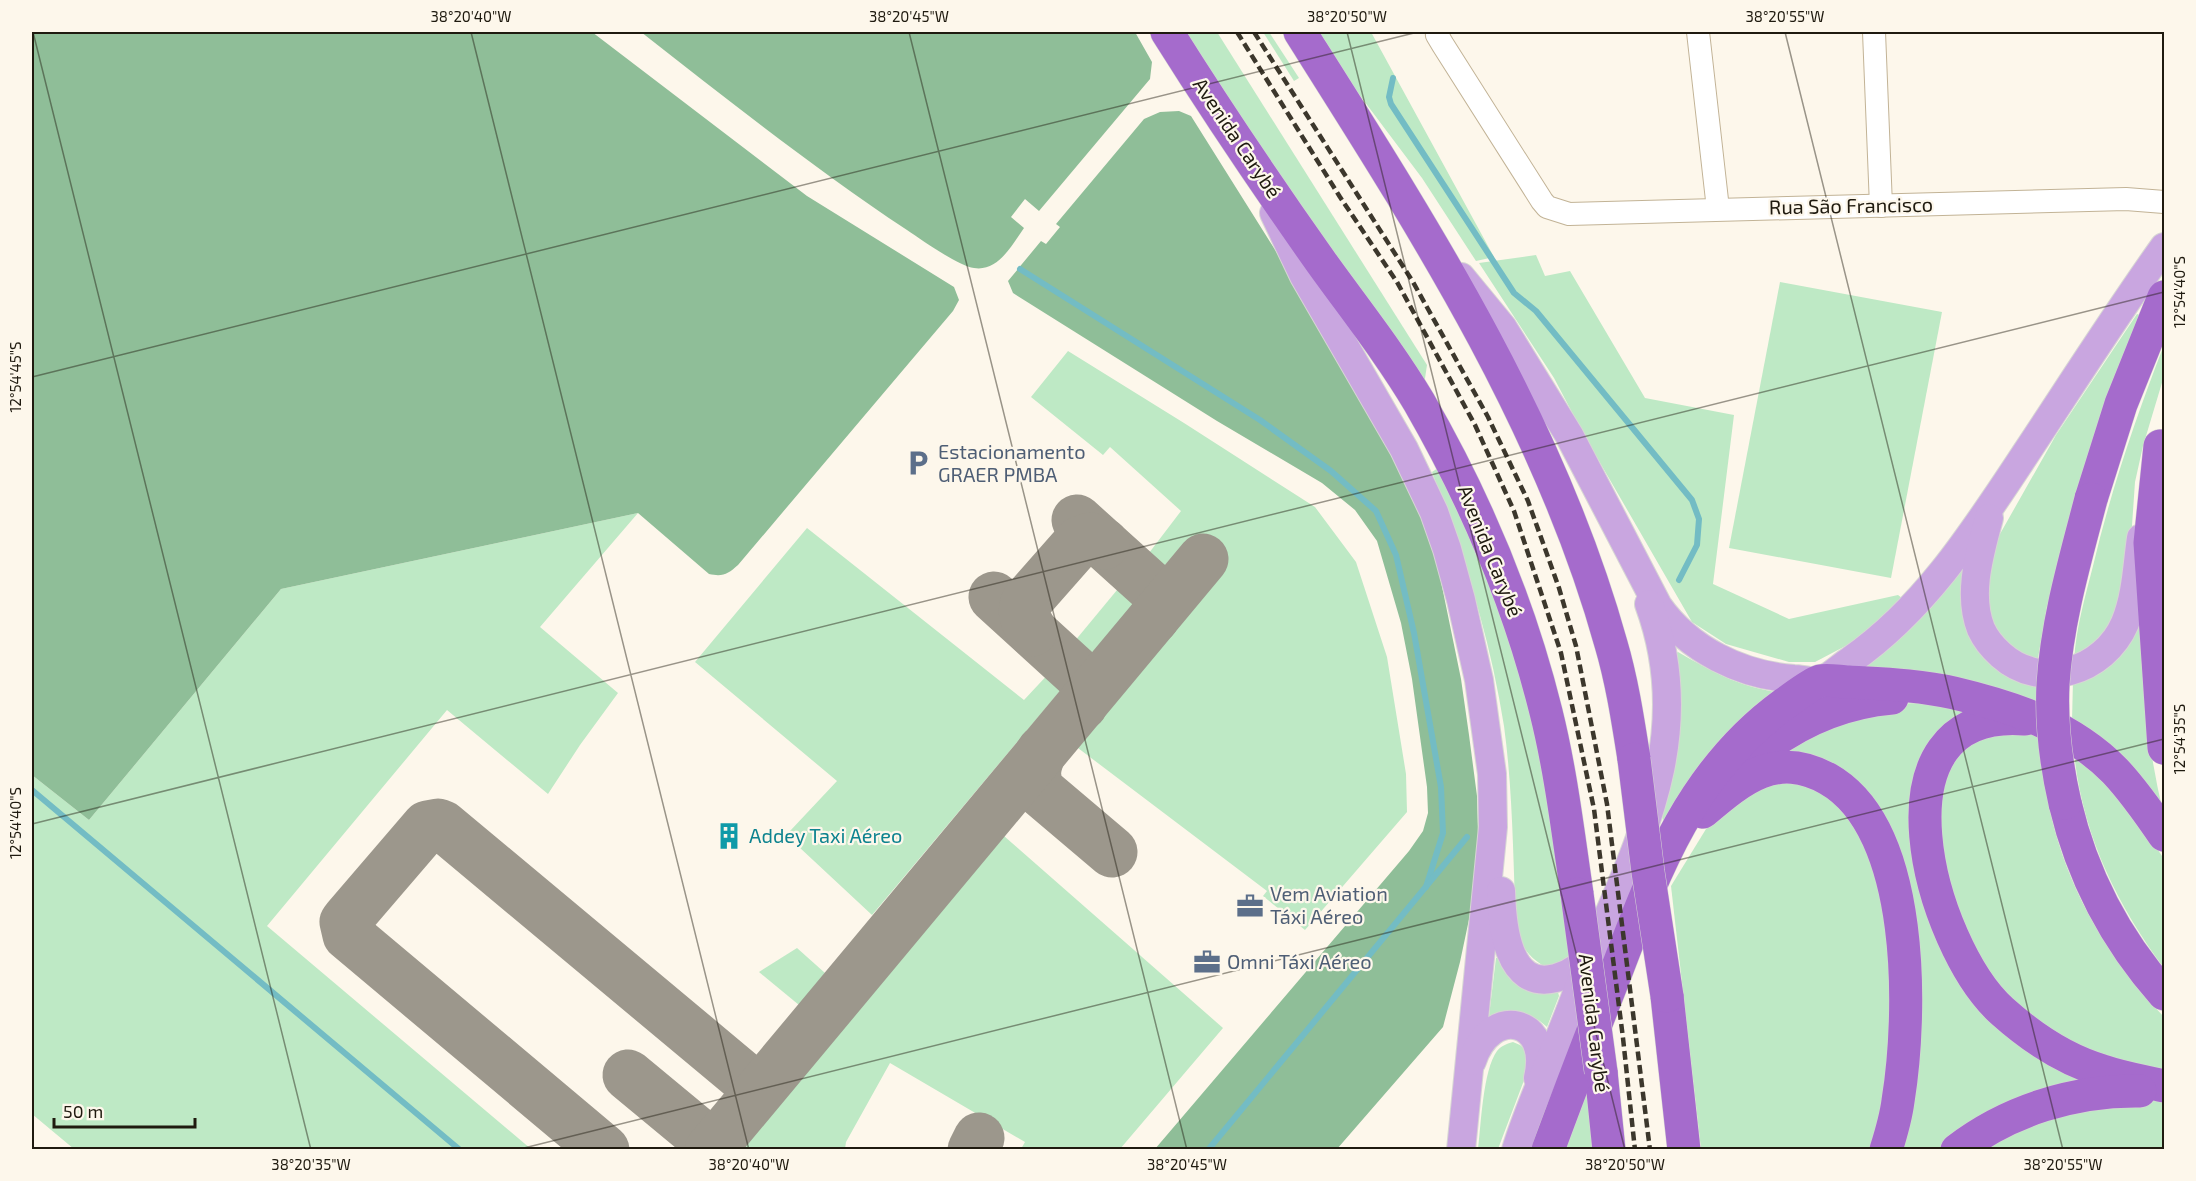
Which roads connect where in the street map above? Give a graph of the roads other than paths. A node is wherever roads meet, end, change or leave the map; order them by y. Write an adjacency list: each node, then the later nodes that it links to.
1 (1167, 32): 6 (highway, Avenida Carybé)
2 (1300, 32): 10 (highway)
3 (1439, 32): 9 (street, Rua São Francisco)
4 (1698, 32): 9 (street)
5 (1874, 32): 8 (street)
6 (1249, 156): 20 (main road); 33 (highway, Avenida Carybé, bridge)
7 (2164, 202): 8 (street, Rua São Francisco)
8 (1881, 206): 9 (street, Rua São Francisco)
9 (1718, 209)
10 (1430, 239): 15 (main road); 34 (highway, bridge)
11 (2164, 247): 14 (main road)
12 (2164, 297): 25 (highway, bridge)
13 (2162, 438): 14 (main road); 19 (highway)
14 (1992, 504): 16 (main road)
15 (1631, 554): 16 (main road); 24 (main road)
16 (1821, 681): 17 (highway); 23 (highway)
17 (1990, 701): 18 (highway); 21 (highway)
18 (2050, 724): 22 (highway); 27 (highway)
19 (2164, 748)
20 (1492, 774): 24 (main road); 26 (main road)
21 (1703, 812): 23 (highway); 35 (highway)
22 (2164, 835)
23 (1640, 909): 32 (highway)
24 (1595, 946): 29 (main road)
25 (2164, 994)
26 (1470, 1066): 29 (main road); 30 (main road)
27 (2164, 1086)
28 (2164, 1092): 36 (highway)
29 (1534, 1095): 31 (main road)
30 (1461, 1149)
31 (1516, 1149)
32 (1548, 1149)
33 (1609, 1149)
34 (1684, 1149)
35 (1886, 1149)
36 (1957, 1149)

